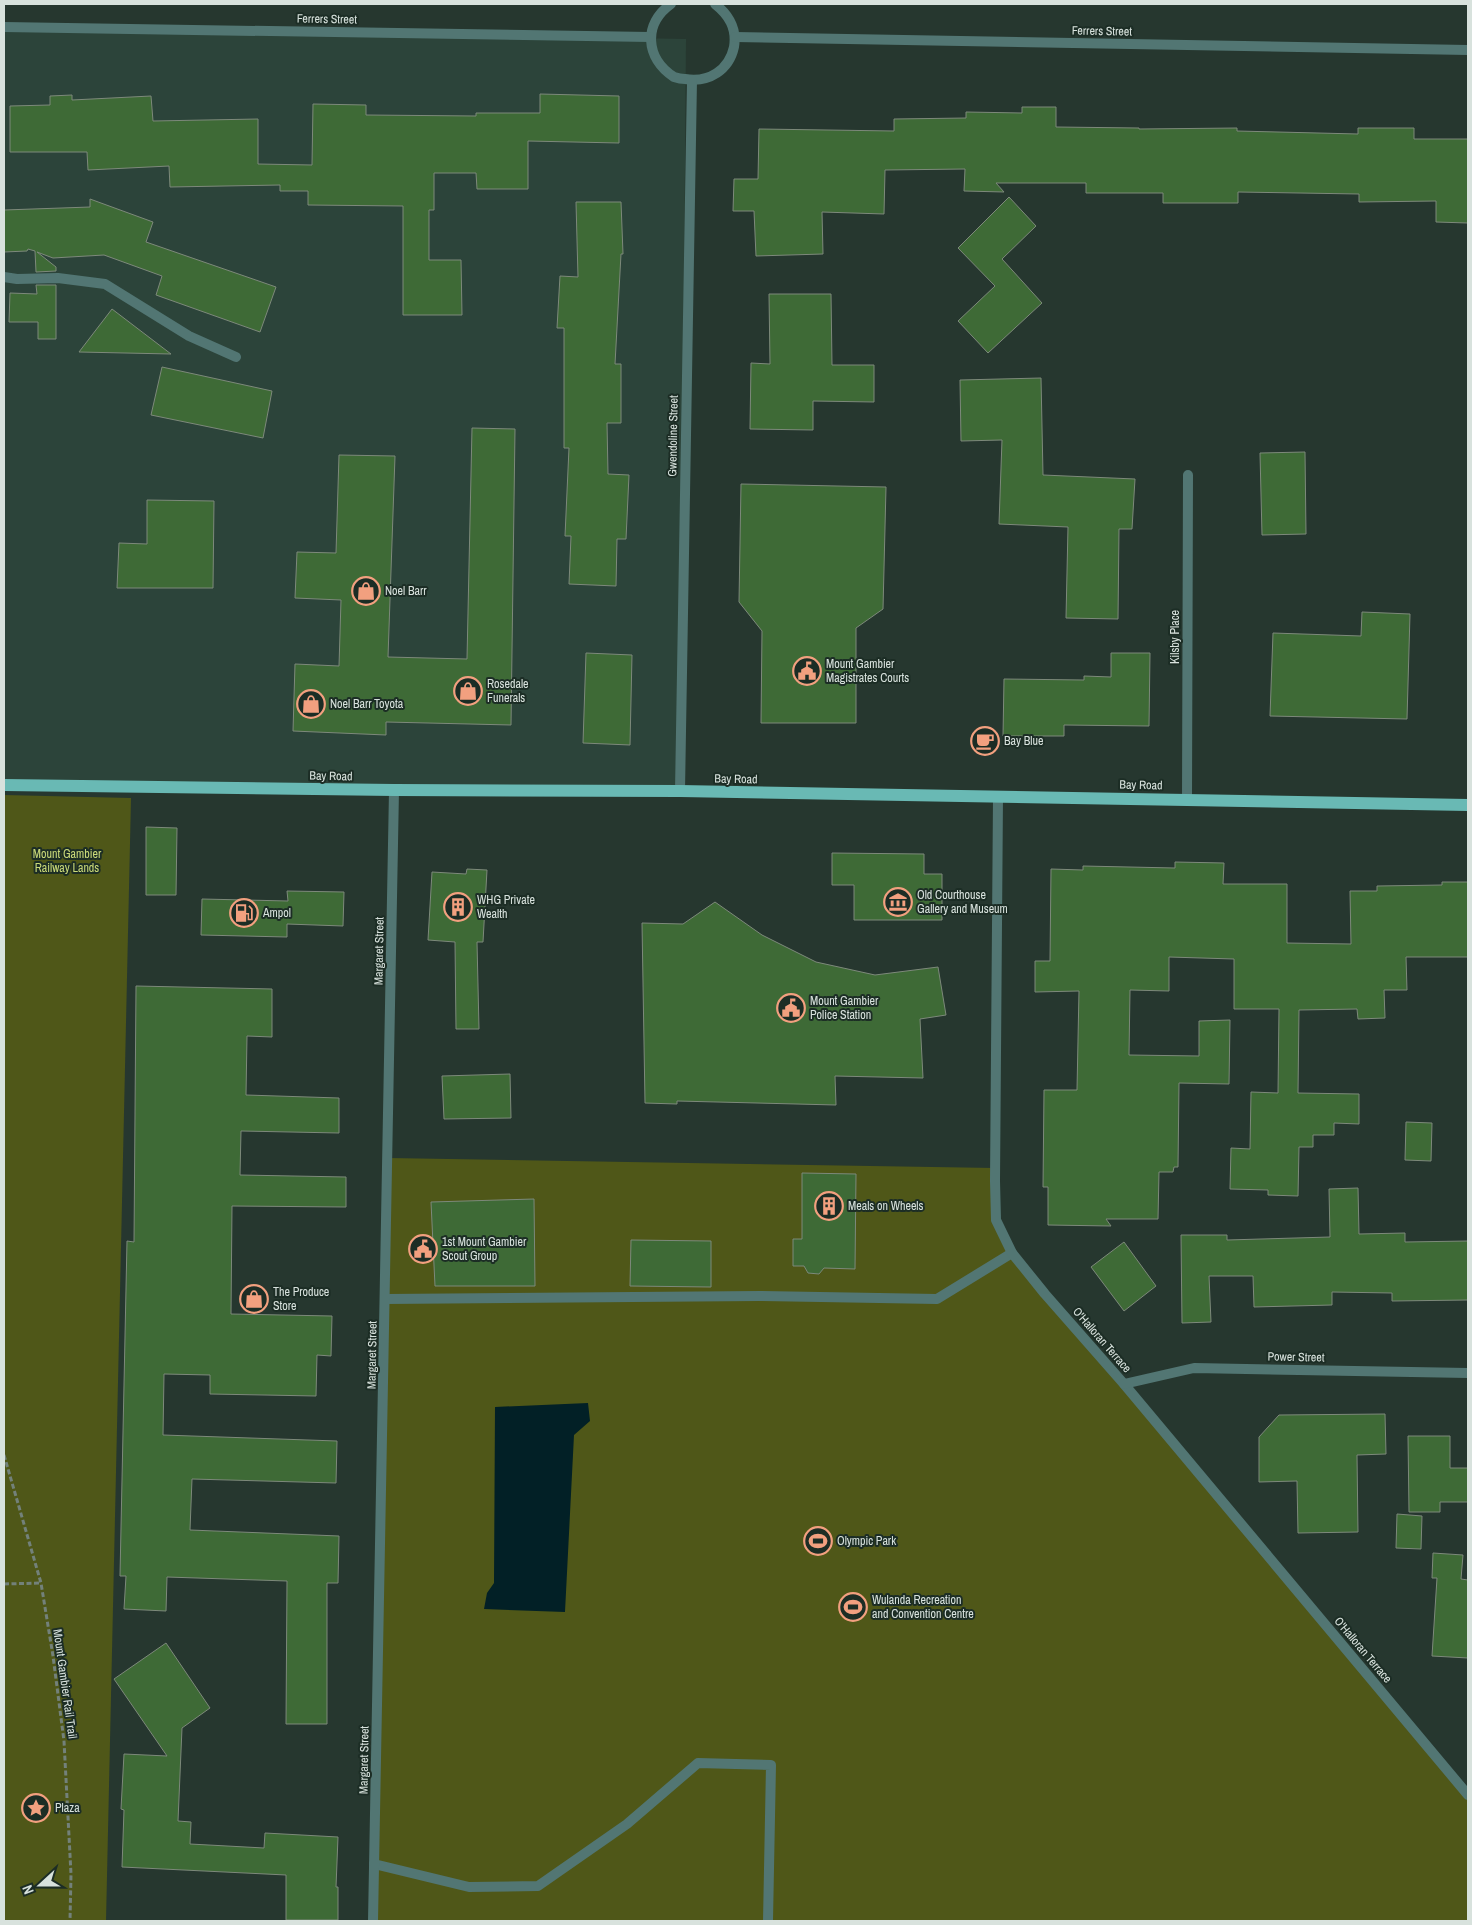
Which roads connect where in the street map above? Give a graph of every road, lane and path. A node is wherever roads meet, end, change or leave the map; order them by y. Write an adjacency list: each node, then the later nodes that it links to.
1 (671, 4): 4 (street)
2 (715, 4): 5 (street)
3 (4, 27): 4 (street, Ferrers Street)
4 (650, 37): 7 (street)
5 (735, 37): 6 (street, Ferrers Street); 7 (street)
6 (1468, 50)
7 (692, 80): 13 (street, Gwendoline Street)
8 (4, 278): 9 (street)
9 (236, 357)
10 (1188, 475): 15 (street, Kilsby Place)
11 (4, 785): 12 (main road, Bay Road)
12 (394, 790): 13 (main road, Bay Road); 18 (street, Margaret Street)
13 (680, 791): 14 (main road, Bay Road)
14 (998, 797): 15 (main road, Bay Road); 17 (street, O'Halloran Terrace)
15 (1187, 800): 16 (main road, Bay Road)
16 (1468, 805)
17 (1012, 1253): 18 (street); 20 (street, O'Halloran Terrace)
18 (385, 1299): 25 (street, Margaret Street)
19 (1468, 1373): 20 (street, Power Street)
20 (1124, 1384): 24 (street, O'Halloran Terrace)
21 (4, 1455): 22 (path, Mount Gambier Rail Trail)
22 (41, 1583): 23 (path); 26 (path, Mount Gambier Rail Trail)
23 (4, 1584)
24 (1468, 1795)
25 (374, 1864): 27 (street, Margaret Street); 28 (street)
26 (70, 1921)
27 (374, 1921)
28 (768, 1921)

